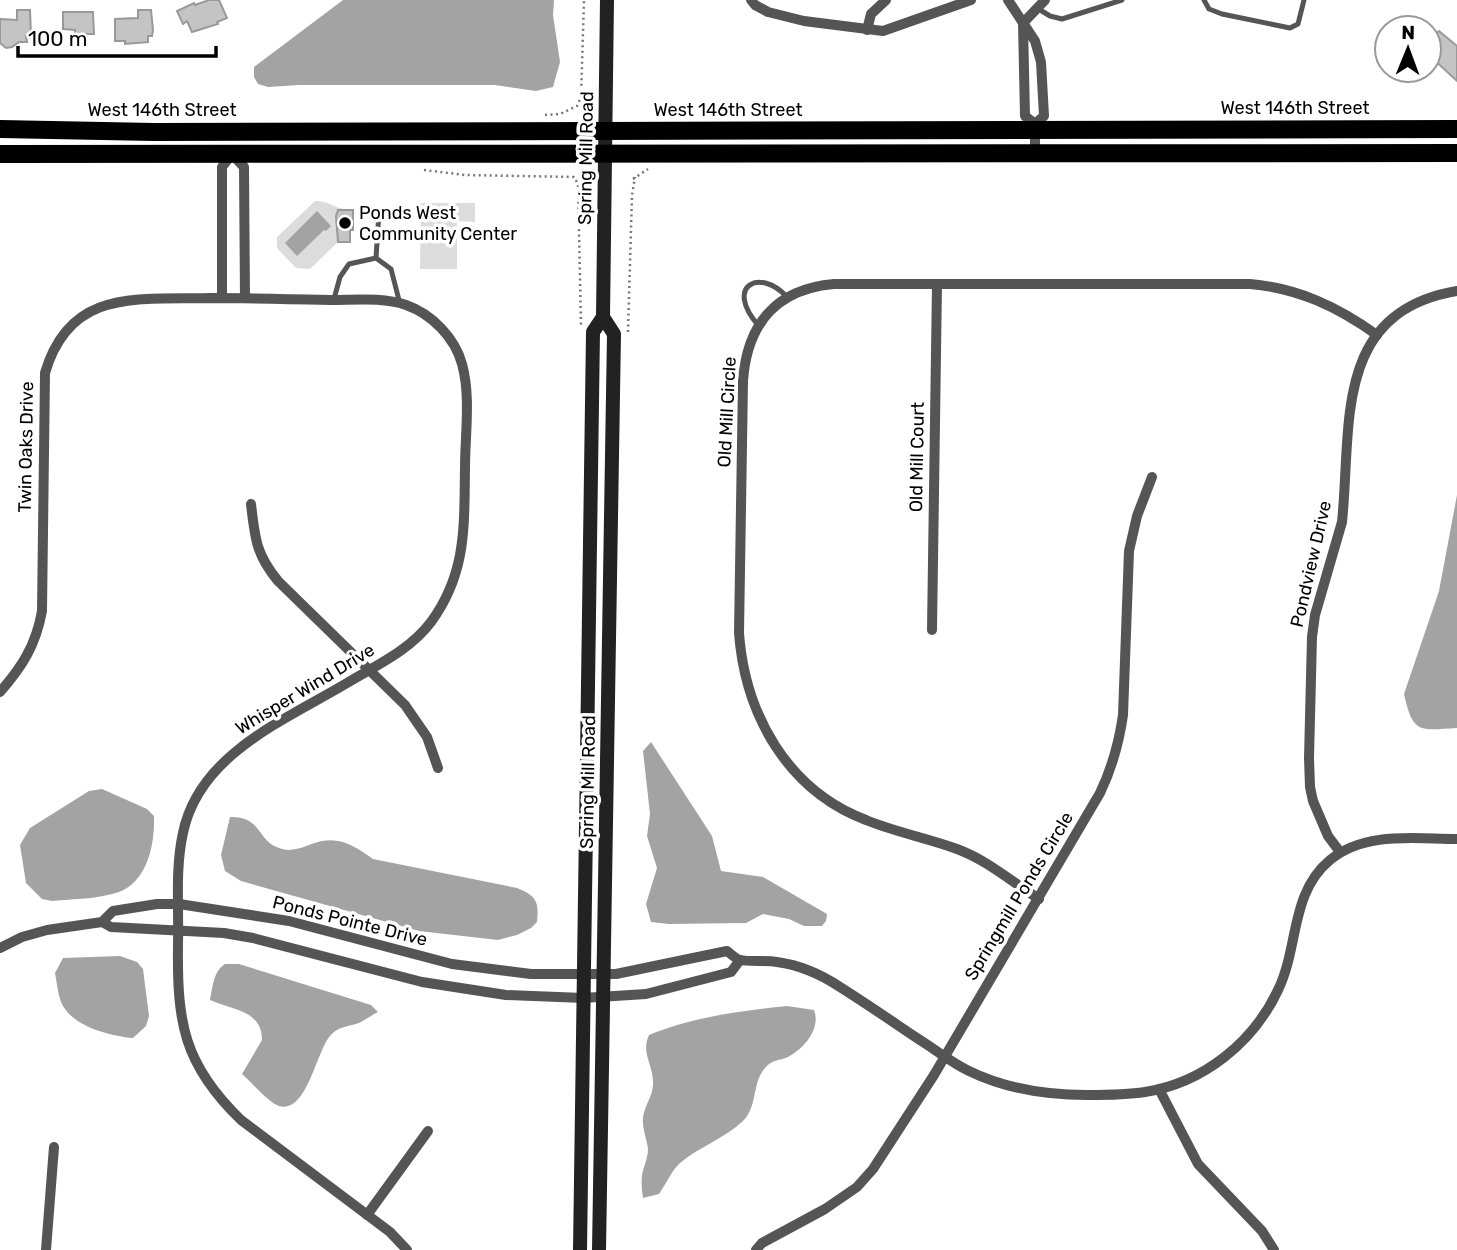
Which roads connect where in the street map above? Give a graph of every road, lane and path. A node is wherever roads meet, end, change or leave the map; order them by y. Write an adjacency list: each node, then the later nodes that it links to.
1 (584, 0): 13 (path)
2 (607, 0): 18 (street, Spring Mill Road)
3 (751, 0): 12 (street)
4 (886, 0): 12 (street)
5 (971, 0): 12 (street)
6 (1008, 0): 11 (street)
7 (1122, 0): 10 (lane)
8 (1204, 0): 9 (lane)
9 (1304, 0)
10 (1041, 4): 11 (street)
11 (1023, 23): 14 (street); 14 (street)
12 (867, 30)
13 (577, 106)
14 (1035, 127): 16 (main road, West 146th Street); 18 (main road, West 146th Street); 19 (street)
15 (0, 129): 17 (main road, West 146th Street)
16 (1457, 129)
17 (232, 131): 18 (main road, West 146th Street); 22 (street)
18 (606, 131): 23 (street, Spring Mill Road)
19 (1035, 153): 20 (main road); 23 (main road)
20 (1457, 153)
21 (0, 154): 22 (main road)
22 (232, 154): 23 (main road); 31 (street); 32 (street)
23 (606, 155): 35 (street, Spring Mill Road)
24 (418, 169): 25 (path)
25 (574, 177)
26 (379, 212): 27 (lane)
27 (376, 258): 33 (lane); 34 (lane)
28 (937, 284): 30 (street, Old Mill Circle); 37 (street, Old Mill Circle); 40 (street, Old Mill Court)
29 (1457, 291): 37 (street, Pondview Drive)
30 (787, 297): 36 (street, Old Mill Circle); 36 (lane)
31 (222, 298): 32 (street, Twin Oaks Drive); 42 (street, Twin Oaks Drive)
32 (239, 298): 33 (street, Whisper Wind Drive)
33 (334, 300): 34 (street, Whisper Wind Drive)
34 (400, 304): 41 (street, Whisper Wind Drive)
35 (603, 317): 52 (street, Spring Mill Road); 52 (street, Spring Mill Road)
36 (758, 325): 46 (street, Old Mill Circle)
37 (1377, 335): 45 (street, Pondview Drive)
38 (1152, 477): 46 (street, Springmill Ponds Circle)
39 (251, 504): 41 (street)
40 (932, 630)
41 (372, 670): 43 (street); 47 (street, Whisper Wind Drive)
42 (0, 692)
43 (439, 768)
44 (1457, 839): 45 (street)
45 (1340, 852): 55 (street, Ponds Pointe Drive)
46 (1039, 899): 54 (street, Springmill Ponds Circle)
47 (178, 904): 48 (street, Ponds Pointe Drive); 49 (street, Whisper Wind Drive); 52 (street, Ponds Pointe Drive)
48 (102, 922): 49 (street, Ponds Pointe Drive); 50 (street, Ponds Pointe Drive)
49 (178, 931): 53 (street, Ponds Pointe Drive); 58 (street, Whisper Wind Drive)
50 (0, 947)
51 (740, 960): 52 (street, Ponds Pointe Drive); 53 (street, Ponds Pointe Drive); 54 (street, Ponds Pointe Drive)
52 (594, 975): 53 (street, Spring Mill Road); 53 (street, Spring Mill Road)
53 (594, 997): 61 (street, Spring Mill Road); 62 (street, Spring Mill Road)
54 (944, 1056): 55 (street, Ponds Pointe Drive); 63 (street, Springmill Ponds Circle)
55 (1159, 1089): 64 (street)
56 (428, 1131): 58 (street)
57 (54, 1147): 59 (street)
58 (367, 1214): 60 (street, Whisper Wind Drive)
59 (46, 1250)
60 (407, 1250)
61 (580, 1250)
62 (599, 1250)
63 (756, 1250)
64 (1274, 1250)

